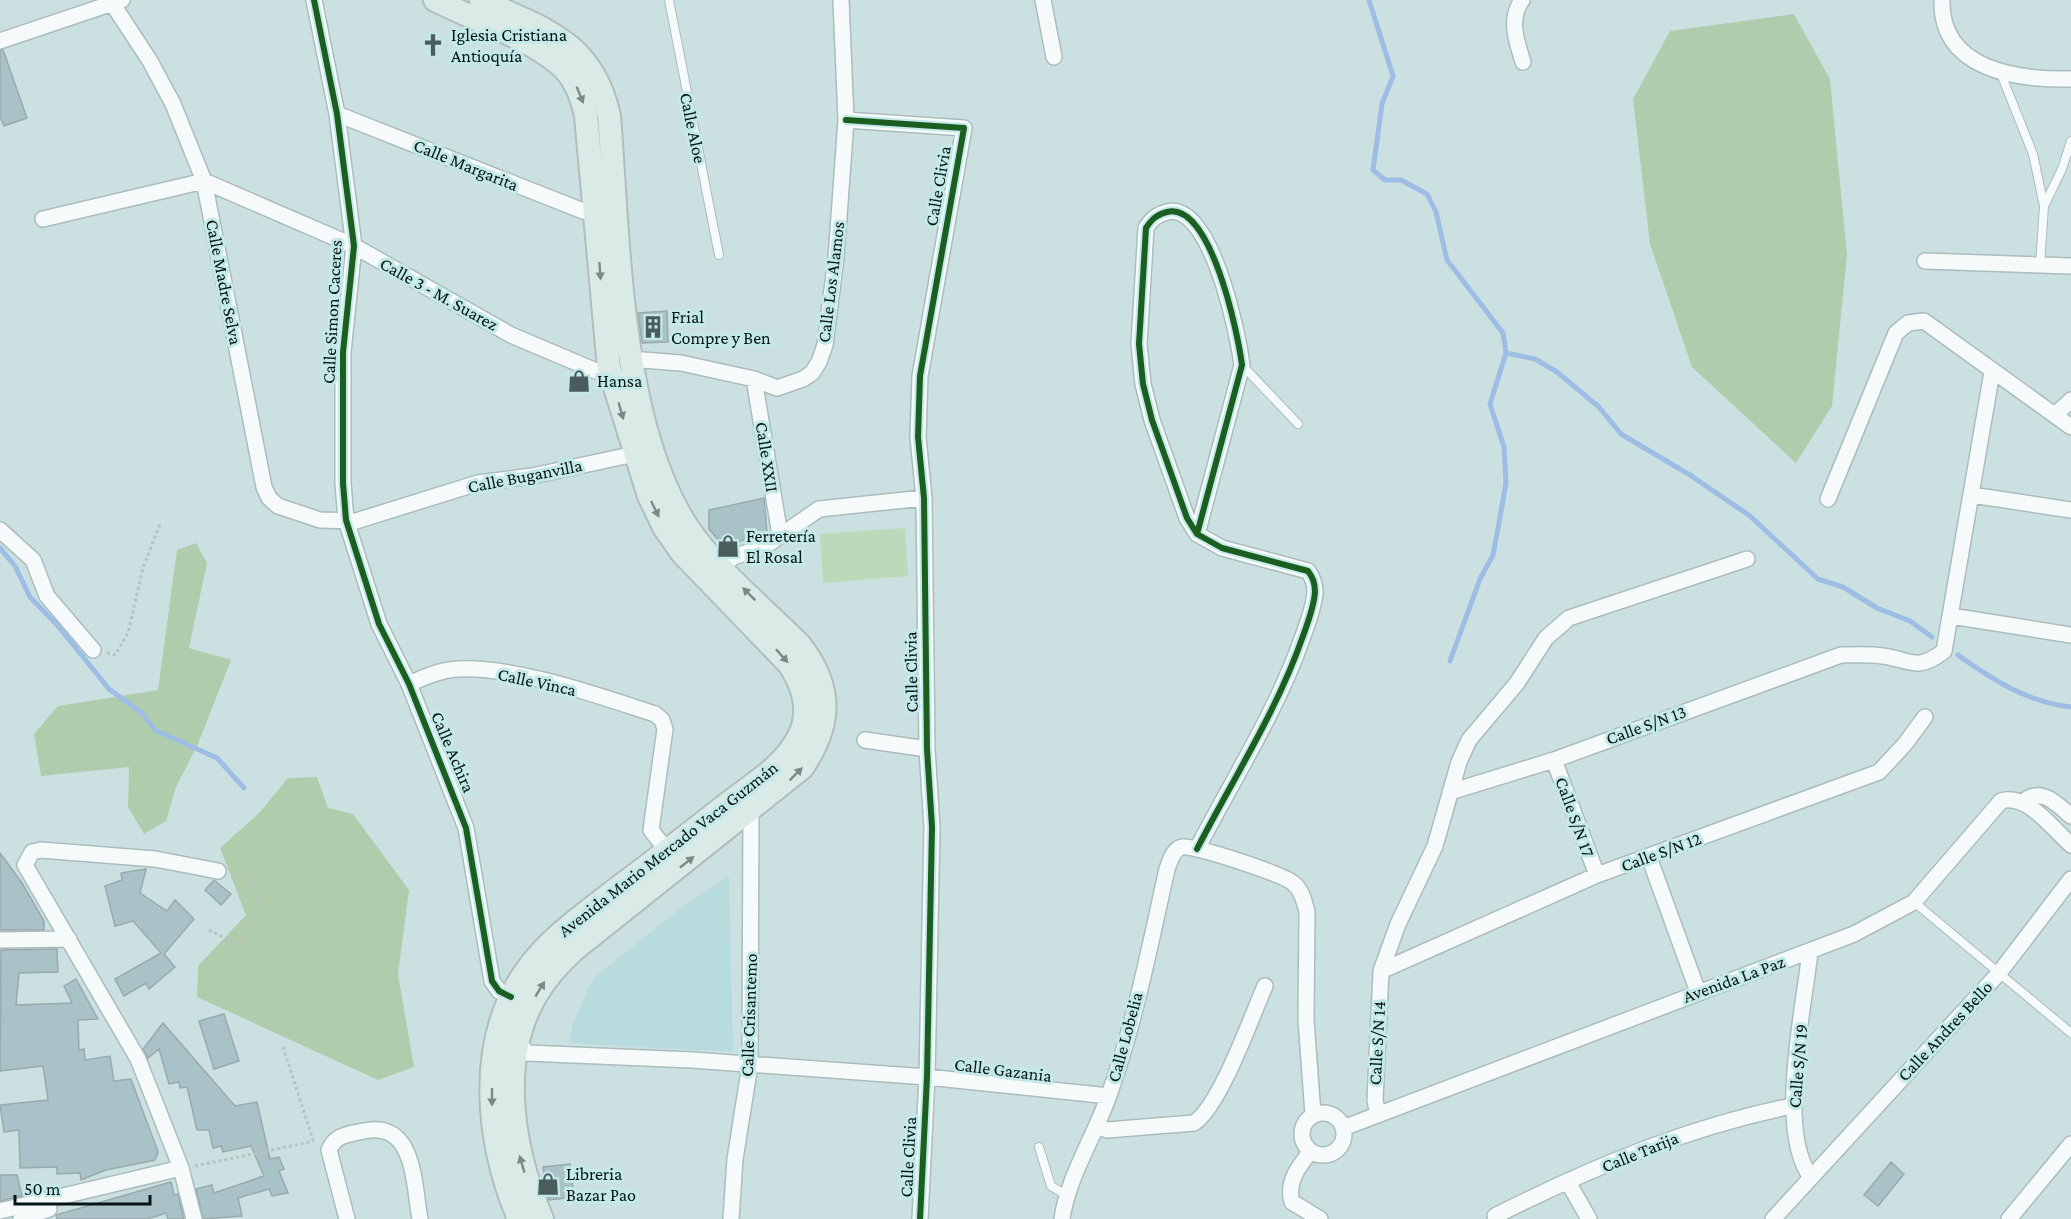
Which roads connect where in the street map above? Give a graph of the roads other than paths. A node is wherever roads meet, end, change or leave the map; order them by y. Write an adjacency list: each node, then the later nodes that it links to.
1 (314, 0): 15 (street, Calle Simon Caceres)
2 (481, 0): 20 (main road, Avenida Mario Mercado Vaca Guzmán)
3 (669, 0): 23 (lane, Calle Aloe)
4 (841, 0): 16 (street, Calle Los Alamos)
5 (1043, 0): 11 (street)
6 (1522, 0): 12 (street)
7 (1942, 0): 13 (street)
8 (114, 1): 10 (street); 18 (street, Calle Madre Selva)
9 (444, 2): 20 (main road, Avenida Mario Mercado Vaca Guzmán, one-way to 20)
10 (0, 41)
11 (1054, 57)
12 (1523, 62)
13 (2001, 74): 14 (street); 19 (lane)
14 (2071, 79)
15 (337, 114): 20 (street, Calle Margarita); 22 (street, Calle Simon Caceres)
16 (846, 120): 30 (street, Calle Los Alamos); 37 (street, Calle Clivia)
17 (2071, 141): 19 (lane)
18 (204, 182): 21 (street); 22 (street, Calle 3 - M. Suarez); 40 (street, Calle Madre Selva)
19 (2044, 206): 25 (lane)
20 (606, 212): 27 (main road, Avenida Mario Mercado Vaca Guzmán)
21 (43, 219)
22 (354, 246): 27 (street, Calle 3 - M. Suarez); 40 (street, Calle Simon Caceres)
23 (719, 255)
24 (1925, 261): 25 (street)
25 (2040, 265): 26 (street)
26 (2071, 266)
27 (620, 365): 30 (street, Calle Los Alamos); 35 (main road, Avenida Mario Mercado Vaca Guzmán)
28 (1242, 365): 33 (lane); 42 (street); 42 (street)
29 (1992, 372): 32 (street); 36 (street); 38 (street)
30 (754, 379): 43 (street, Calle XXII)
31 (2071, 400): 32 (street)
32 (2055, 415): 34 (street)
33 (1298, 424)
34 (2071, 427)
35 (644, 452): 40 (street, Calle Buganvilla); 45 (main road, Avenida Mario Mercado Vaca Guzmán); 56 (main road, Avenida Mario Mercado Vaca Guzmán, one-way to 56)
36 (1972, 495): 39 (street); 46 (street)
37 (924, 498): 43 (street); 52 (street, Calle Clivia)
38 (1828, 499)
39 (2071, 510)
40 (346, 520): 49 (street, Calle Achira)
41 (0, 530): 48 (street)
42 (1197, 534): 59 (street)
43 (780, 535): 45 (street)
44 (1748, 559): 54 (street, Calle S/N 14)
45 (723, 567): 56 (main road, Avenida Mario Mercado Vaca Guzmán, one-way to 45)
46 (1951, 616): 47 (street); 53 (street, Calle S/N 13)
47 (2071, 634)
48 (93, 650)
49 (409, 684): 60 (street, Calle Vinca); 73 (street, Calle Achira)
50 (1925, 717): 61 (street, Calle S/N 12)
51 (865, 740): 52 (street)
52 (927, 748): 77 (street, Calle Clivia)
53 (1554, 760): 54 (street, Calle S/N 13); 63 (street, Calle S/N 17)
54 (1450, 792): 69 (street, Calle S/N 14)
55 (2023, 802): 57 (street, Avenida La Paz); 58 (street); 65 (street, Avenida La Paz)
56 (746, 803): 60 (main road, Avenida Mario Mercado Vaca Guzmán); 75 (main road, Avenida Mario Mercado Vaca Guzmán, one-way to 56); 76 (street, Calle Crisantemo)
57 (2071, 816)
58 (2071, 845)
59 (1197, 849): 78 (street, Calle Lobelia); 80 (street)
60 (667, 851): 73 (main road, Avenida Mario Mercado Vaca Guzmán)
61 (1649, 857): 63 (street, Calle S/N 12); 72 (street)
62 (218, 871): 66 (street)
63 (1597, 875): 69 (street, Calle S/N 12)
64 (2071, 879): 70 (street, Calle Andres Bello)
65 (1914, 902): 68 (street, Avenida La Paz); 70 (lane)
66 (69, 939): 67 (street); 87 (street)
67 (0, 940)
68 (1810, 952): 72 (street, Avenida La Paz); 79 (street, Calle S/N 19)
69 (1381, 971): 81 (street, Calle S/N 14)
70 (1999, 973): 74 (lane); 88 (street, Calle Andres Bello)
71 (1264, 986): 82 (street)
72 (1698, 992): 81 (street, Avenida La Paz)
73 (511, 997): 75 (main road, Avenida Mario Mercado Vaca Guzmán)
74 (2071, 1033)
75 (509, 1041): 76 (street, Calle Gazania); 98 (main road, Avenida Mario Mercado Vaca Guzmán, one-way to 98); 99 (main road, Avenida Mario Mercado Vaca Guzmán, one-way to 75)
76 (750, 1065): 77 (street, Calle Gazania); 100 (street, Calle Crisantemo)
77 (927, 1077): 78 (street, Calle Gazania); 101 (street, Calle Clivia)
78 (1109, 1096): 82 (street, Calle Lobelia)
79 (1792, 1106): 88 (street, Calle S/N 19); 90 (street, Calle Tarija)
80 (1313, 1115): 83 (street); 86 (street)
81 (1378, 1115): 83 (street, Avenida La Paz)
82 (1098, 1127): 91 (street, Calle Lobelia)
83 (1344, 1128): 86 (street)
84 (2071, 1144): 106 (street)
85 (1039, 1147): 91 (lane)
86 (1311, 1151): 103 (street)
87 (180, 1168): 89 (street); 95 (street)
88 (1811, 1176): 105 (street, Calle Andres Bello)
89 (122, 1180): 92 (street); 94 (street)
90 (1568, 1182): 93 (street, Calle Tarija); 104 (street)
91 (1068, 1196): 102 (street, Calle Lobelia)
92 (0, 1211)
93 (1495, 1216)
94 (21, 1219)
95 (194, 1219)
96 (346, 1219): 97 (street)
97 (420, 1219)
98 (519, 1219)
99 (542, 1219)
100 (731, 1219)
101 (920, 1219)
102 (1062, 1219)
103 (1320, 1219)
104 (1589, 1219)
105 (1773, 1219)
106 (2009, 1219)

